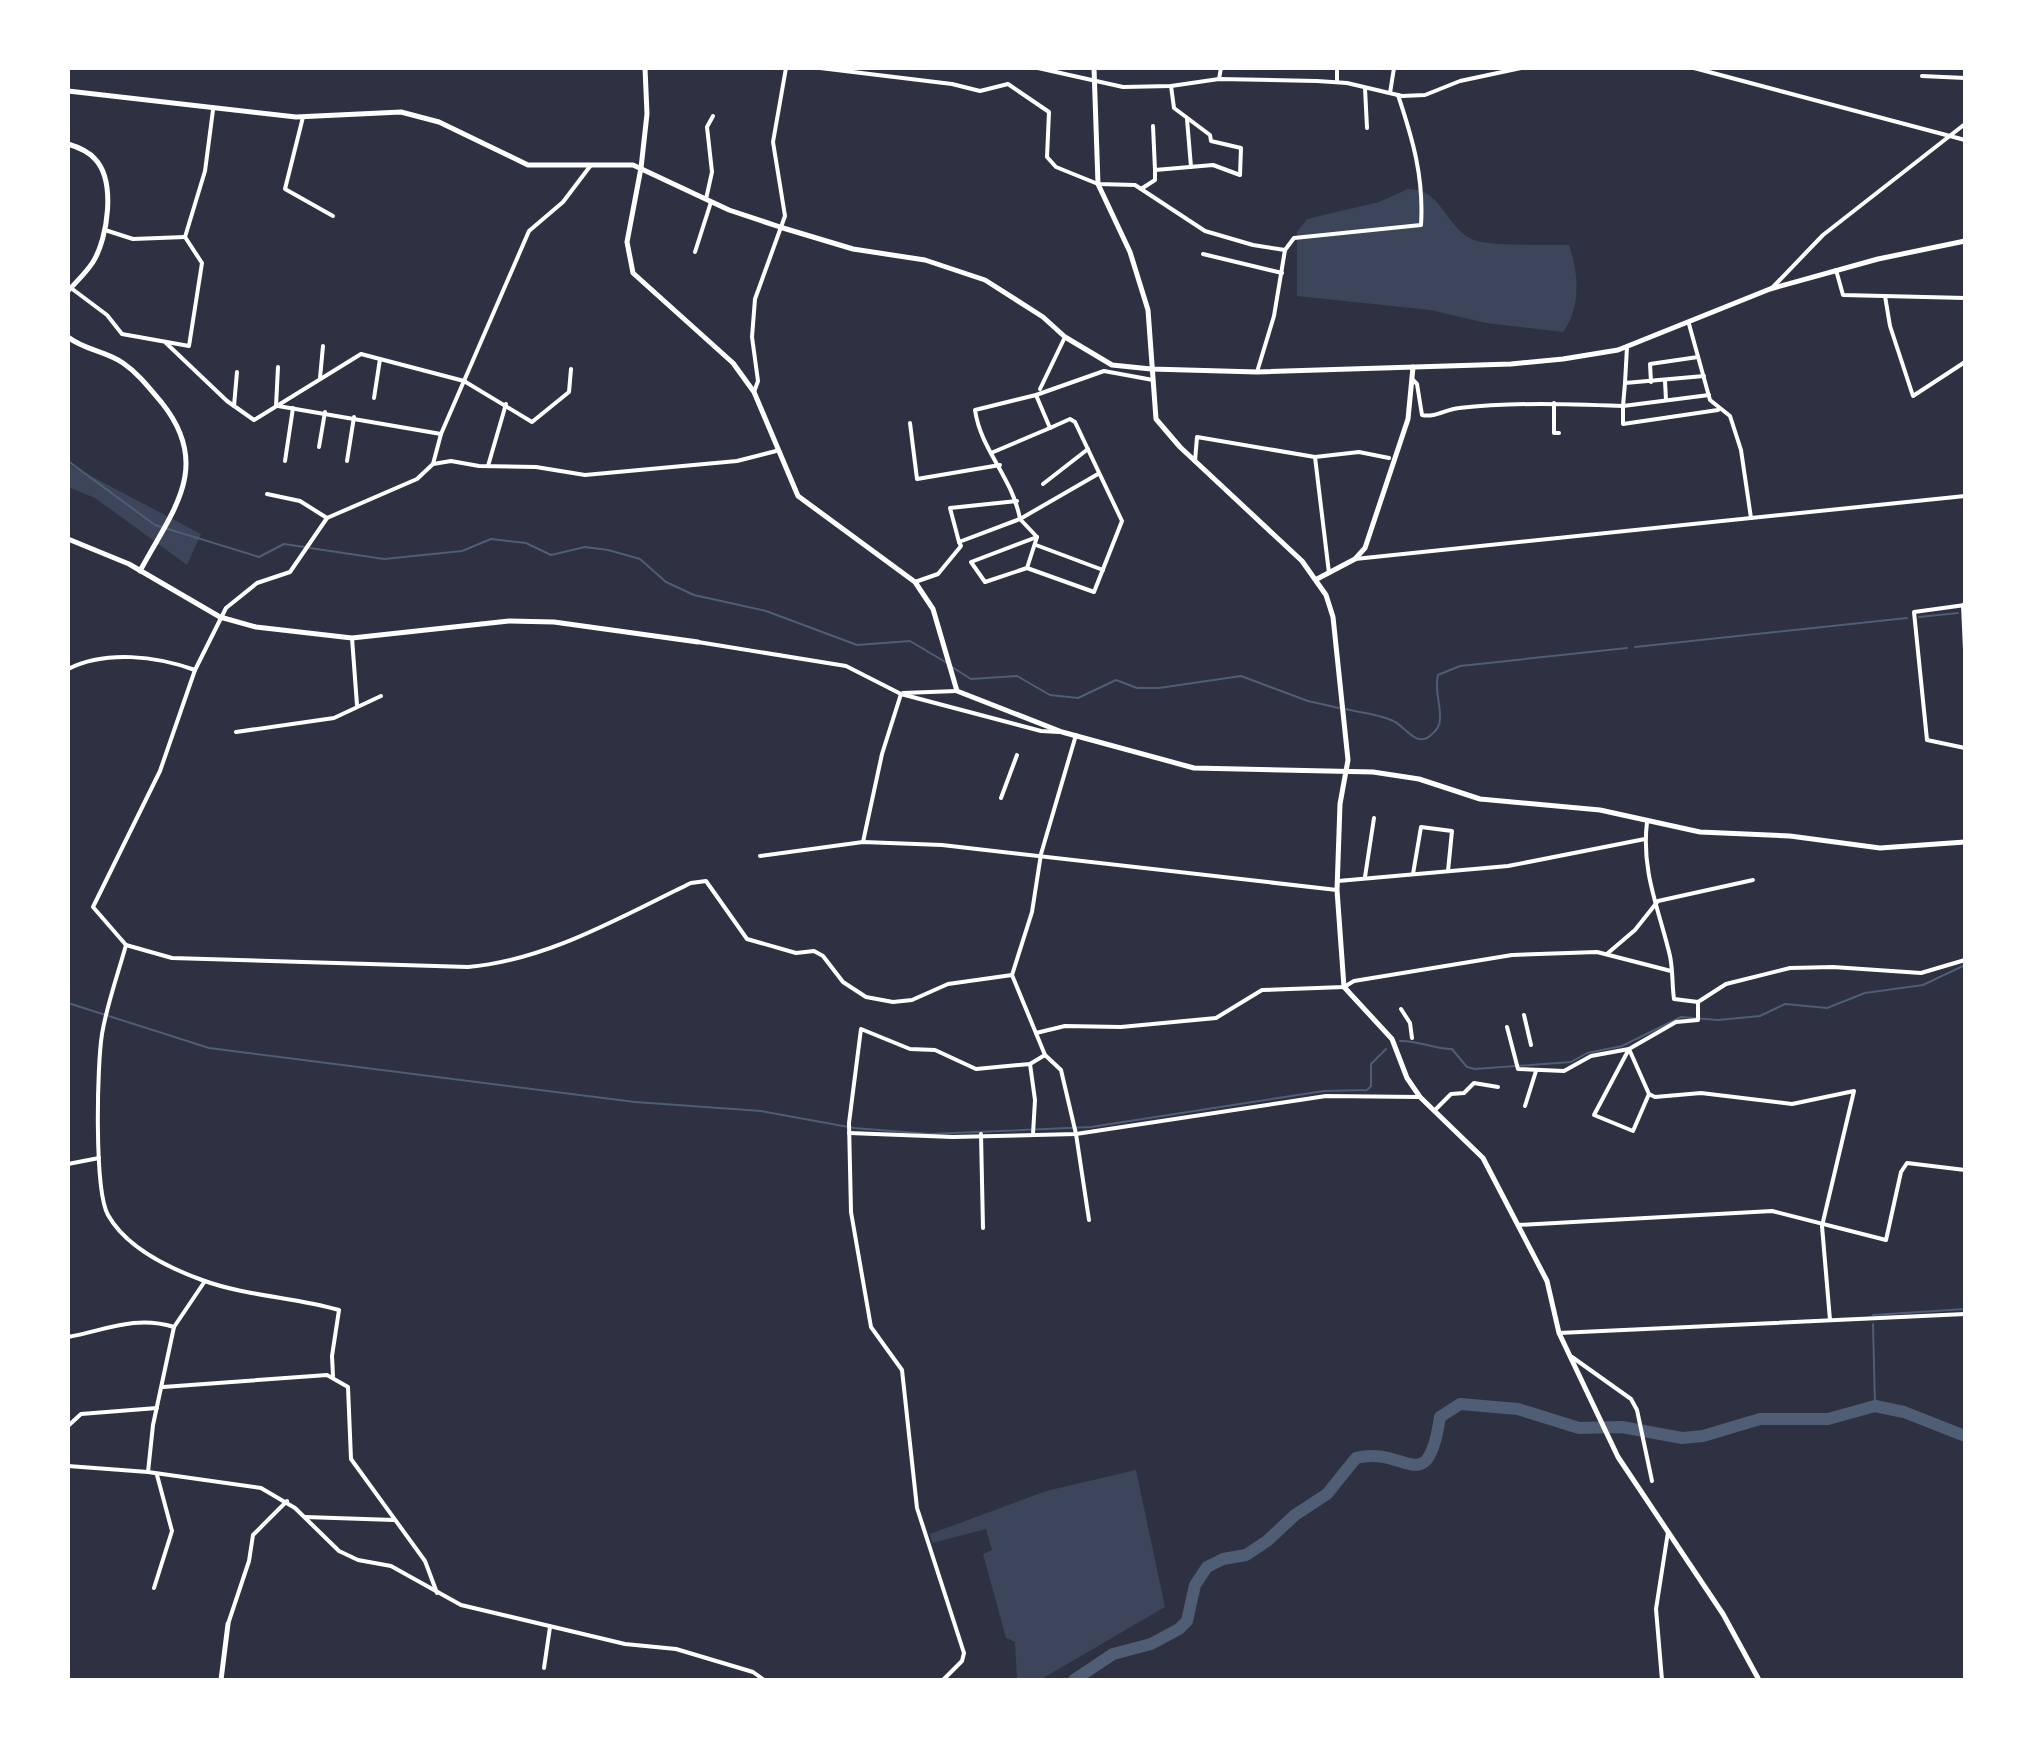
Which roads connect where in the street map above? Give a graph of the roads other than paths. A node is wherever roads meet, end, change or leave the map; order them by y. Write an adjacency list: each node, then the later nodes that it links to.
1 (645, 68): 33 (street)
2 (786, 68): 39 (street)
3 (820, 68): 35 (street)
4 (1038, 68): 15 (street)
5 (1094, 68): 15 (street)
6 (1221, 68): 13 (street)
7 (1337, 68): 14 (street)
8 (1394, 68): 19 (street)
9 (1521, 68): 20 (street)
10 (1694, 68): 28 (street)
11 (1922, 76): 12 (street)
12 (1965, 78)
13 (1219, 79): 14 (street); 16 (street)
14 (1337, 83): 17 (street)
15 (1095, 84): 16 (street); 35 (street)
16 (1171, 86): 24 (street)
17 (1365, 88): 19 (street); 27 (street)
18 (68, 91): 21 (street)
19 (1390, 93): 20 (street)
20 (1398, 95): 43 (street)
21 (213, 110): 23 (street); 41 (street)
22 (713, 116): 37 (street)
23 (303, 117): 31 (street); 38 (street)
24 (1187, 119): 32 (street); 32 (street)
25 (1965, 124): 28 (street)
26 (1153, 126): 34 (street)
27 (1367, 128)
28 (1949, 136): 29 (street); 48 (street)
29 (1965, 140)
30 (68, 144): 40 (street)
31 (591, 165): 33 (street); 71 (street)
32 (1191, 167): 34 (street)
33 (641, 168): 37 (street); 75 (street)
34 (1155, 170): 36 (street)
35 (1098, 184): 36 (street); 64 (street)
36 (1141, 189): 43 (street)
37 (708, 201): 39 (street); 44 (street)
38 (333, 216)
39 (783, 228): 54 (street); 75 (street)
40 (104, 230): 41 (street); 49 (street)
41 (185, 237): 55 (street)
42 (1965, 241): 46 (street)
43 (1285, 250): 47 (street)
44 (695, 252)
45 (1203, 254): 47 (street)
46 (1836, 270): 48 (street); 50 (street)
47 (1282, 273): 66 (street)
48 (1770, 289): 52 (street)
49 (69, 290): 55 (street)
50 (1885, 296): 51 (street); 60 (street)
51 (1965, 298)
52 (1689, 324): 57 (street); 58 (street)
53 (68, 337): 120 (street)
54 (1065, 337): 64 (street); 76 (street)
55 (166, 343): 84 (street)
56 (323, 346): 68 (street)
57 (1627, 347): 61 (street); 74 (street)
58 (1698, 357): 67 (street); 73 (street)
59 (380, 359): 68 (street); 71 (street); 78 (street)
60 (1965, 362)
61 (1413, 366): 66 (street); 70 (street)
62 (278, 367): 82 (street)
63 (571, 369): 81 (street)
64 (1151, 369): 66 (street); 69 (street)
65 (237, 372): 84 (street)
66 (1257, 372)
67 (1704, 376): 72 (street); 77 (street)
68 (320, 378): 82 (street)
69 (1153, 380): 76 (street); 101 (street)
70 (1413, 380): 80 (street); 117 (street)
71 (464, 381): 81 (street); 92 (street)
72 (1665, 381): 73 (street); 79 (street)
73 (1651, 382): 74 (street)
74 (1625, 383): 83 (street)
75 (754, 392): 95 (street)
76 (1038, 393): 90 (street); 96 (street)
77 (1709, 395): 79 (street); 86 (street)
78 (374, 398)
79 (1666, 400): 83 (street)
80 (1554, 403): 83 (street); 91 (street)
81 (506, 404): 104 (street)
82 (276, 406): 84 (street); 85 (street)
83 (1623, 406): 86 (street)
84 (234, 407)
85 (293, 408): 87 (street); 99 (street)
86 (1718, 410): 112 (street)
87 (325, 412): 88 (street); 93 (street)
88 (354, 417): 92 (street); 100 (street)
89 (910, 423): 103 (street)
90 (1050, 428): 94 (street); 96 (street)
91 (1559, 433)
92 (441, 434): 102 (street)
93 (319, 447)
94 (1088, 449): 105 (street); 106 (street)
95 (776, 451): 104 (street); 123 (street)
96 (991, 453): 103 (street)
97 (1315, 457): 98 (street); 101 (street); 121 (street)
98 (1389, 458)
99 (285, 461)
100 (347, 461)
101 (1195, 461): 122 (street)
102 (433, 464): 104 (street); 110 (street)
103 (1000, 465): 109 (street)
104 (488, 466)
105 (1098, 474): 111 (street); 119 (street)
106 (1043, 484)
107 (267, 494): 110 (street)
108 (1965, 496): 112 (street)
109 (1017, 501): 111 (street); 115 (street)
110 (327, 518): 125 (street)
111 (1020, 519): 113 (street); 115 (street)
112 (1751, 519): 117 (street)
113 (1037, 537): 116 (street); 118 (street)
114 (68, 539): 120 (street)
115 (959, 542): 123 (street)
116 (1036, 545): 118 (street); 119 (street)
117 (1355, 559): 121 (street)
118 (1027, 568): 119 (street)
119 (1103, 570)
120 (140, 571): 125 (street)
121 (1329, 573): 122 (street)
122 (1317, 579): 140 (street)
123 (915, 582): 131 (street)
124 (1964, 605): 128 (street); 138 (street)
125 (220, 617): 126 (street); 130 (street)
126 (352, 638): 127 (street); 134 (street)
127 (698, 642): 132 (street)
128 (1965, 650)
129 (68, 669): 130 (street)
130 (195, 670): 156 (street)
131 (957, 691): 132 (street); 136 (street)
132 (901, 694): 136 (street); 145 (street)
133 (381, 696): 134 (street)
134 (357, 705): 135 (street)
135 (236, 732)
136 (1062, 732): 137 (street)
137 (1076, 735): 140 (street); 147 (street)
138 (1965, 748)
139 (1017, 755): 141 (street)
140 (1348, 770): 143 (street); 153 (street)
141 (1001, 798)
142 (1374, 818): 151 (street)
143 (1647, 822): 144 (street); 146 (street)
144 (1645, 839): 149 (street); 155 (street)
145 (863, 842): 147 (street); 148 (street)
146 (1965, 842)
147 (1041, 854): 154 (street); 160 (street)
148 (760, 856)
149 (1448, 871): 150 (street); 150 (street)
150 (1413, 874): 151 (street)
151 (1365, 877): 153 (street)
152 (1753, 880): 155 (street)
153 (1338, 881): 154 (street)
154 (1337, 890): 161 (street)
155 (1654, 907): 157 (street); 159 (street)
156 (126, 945): 160 (street); 182 (street)
157 (1608, 953): 159 (street); 161 (street)
158 (1965, 960): 162 (street)
159 (1671, 971): 162 (street)
160 (1012, 975): 166 (street)
161 (1344, 987): 166 (street); 175 (street)
162 (1698, 1002): 169 (street)
163 (1401, 1009): 167 (street)
164 (1524, 1015): 168 (street)
165 (1507, 1027): 172 (street)
166 (1036, 1033): 170 (street)
167 (1412, 1038)
168 (1531, 1045)
169 (1629, 1049): 172 (street); 174 (street); 174 (street)
170 (1045, 1055): 171 (street); 181 (street)
171 (1030, 1064): 178 (street); 180 (street)
172 (1536, 1071): 176 (street)
173 (1498, 1087): 177 (street)
174 (1649, 1094): 187 (street)
175 (1420, 1097): 177 (street); 181 (street)
176 (1525, 1106)
177 (1435, 1110): 186 (street)
178 (849, 1132): 179 (street); 215 (street)
179 (981, 1134): 180 (street); 188 (street)
180 (1032, 1134): 181 (street)
181 (1076, 1134): 185 (street)
182 (99, 1158): 183 (street); 189 (street)
183 (68, 1164)
184 (1965, 1170): 187 (street)
185 (1089, 1220)
186 (1518, 1225): 187 (street); 193 (street)
187 (1822, 1226): 191 (street)
188 (983, 1228)
189 (205, 1281): 192 (street); 196 (street)
190 (1965, 1314): 191 (street)
191 (1830, 1320): 193 (street)
192 (174, 1327): 194 (street); 197 (street)
193 (1559, 1333): 195 (street)
194 (68, 1337)
195 (1568, 1353): 203 (street); 207 (street)
196 (333, 1376): 197 (street); 206 (street)
197 (163, 1387): 198 (street)
198 (157, 1408): 199 (street); 201 (street)
199 (68, 1426)
200 (68, 1466): 201 (street)
201 (148, 1472): 202 (street)
202 (157, 1475): 204 (street); 208 (street)
203 (1652, 1481)
204 (287, 1501): 205 (street); 210 (street)
205 (305, 1517): 206 (street); 209 (street)
206 (394, 1520): 209 (street)
207 (1668, 1531): 216 (street); 217 (street)
208 (154, 1588)
209 (437, 1593): 211 (street)
210 (228, 1624): 213 (street)
211 (550, 1627): 212 (street); 214 (street)
212 (544, 1668)
213 (221, 1680)
214 (764, 1680)
215 (943, 1680)
216 (1662, 1680)
217 (1759, 1680)

